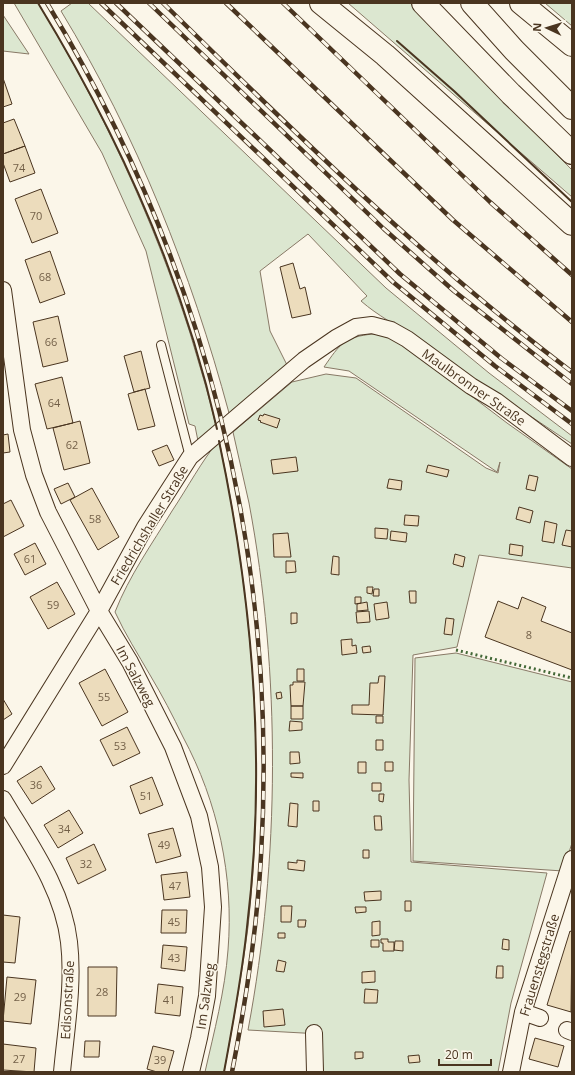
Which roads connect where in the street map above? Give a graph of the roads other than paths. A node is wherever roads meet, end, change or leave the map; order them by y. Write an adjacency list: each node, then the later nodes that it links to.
1 (321, 3): 8 (highway)
2 (423, 3): 7 (highway)
3 (472, 3): 6 (highway)
4 (521, 3): 5 (highway)
5 (572, 45)
6 (572, 108)
7 (572, 153)
8 (572, 224)
9 (3, 290): 14 (street, Im Salzweg)
10 (372, 325): 12 (street, Friedrichshaller Straße); 13 (street, Maulbronner Straße)
11 (161, 345): 12 (lane)
12 (190, 457): 14 (street, Friedrichshaller Straße)
13 (572, 458)
14 (99, 611): 15 (street, Friedrichshaller Straße); 22 (street, Im Salzweg)
15 (3, 766)
16 (3, 799): 21 (street, Edisonstraße)
17 (572, 860): 18 (street, Frauenstegstraße)
18 (523, 1012): 19 (street); 24 (street, Frauenstegstraße)
19 (540, 1018)
20 (314, 1033): 23 (street)
21 (62, 1072)
22 (191, 1072)
23 (315, 1072)
24 (510, 1072)

